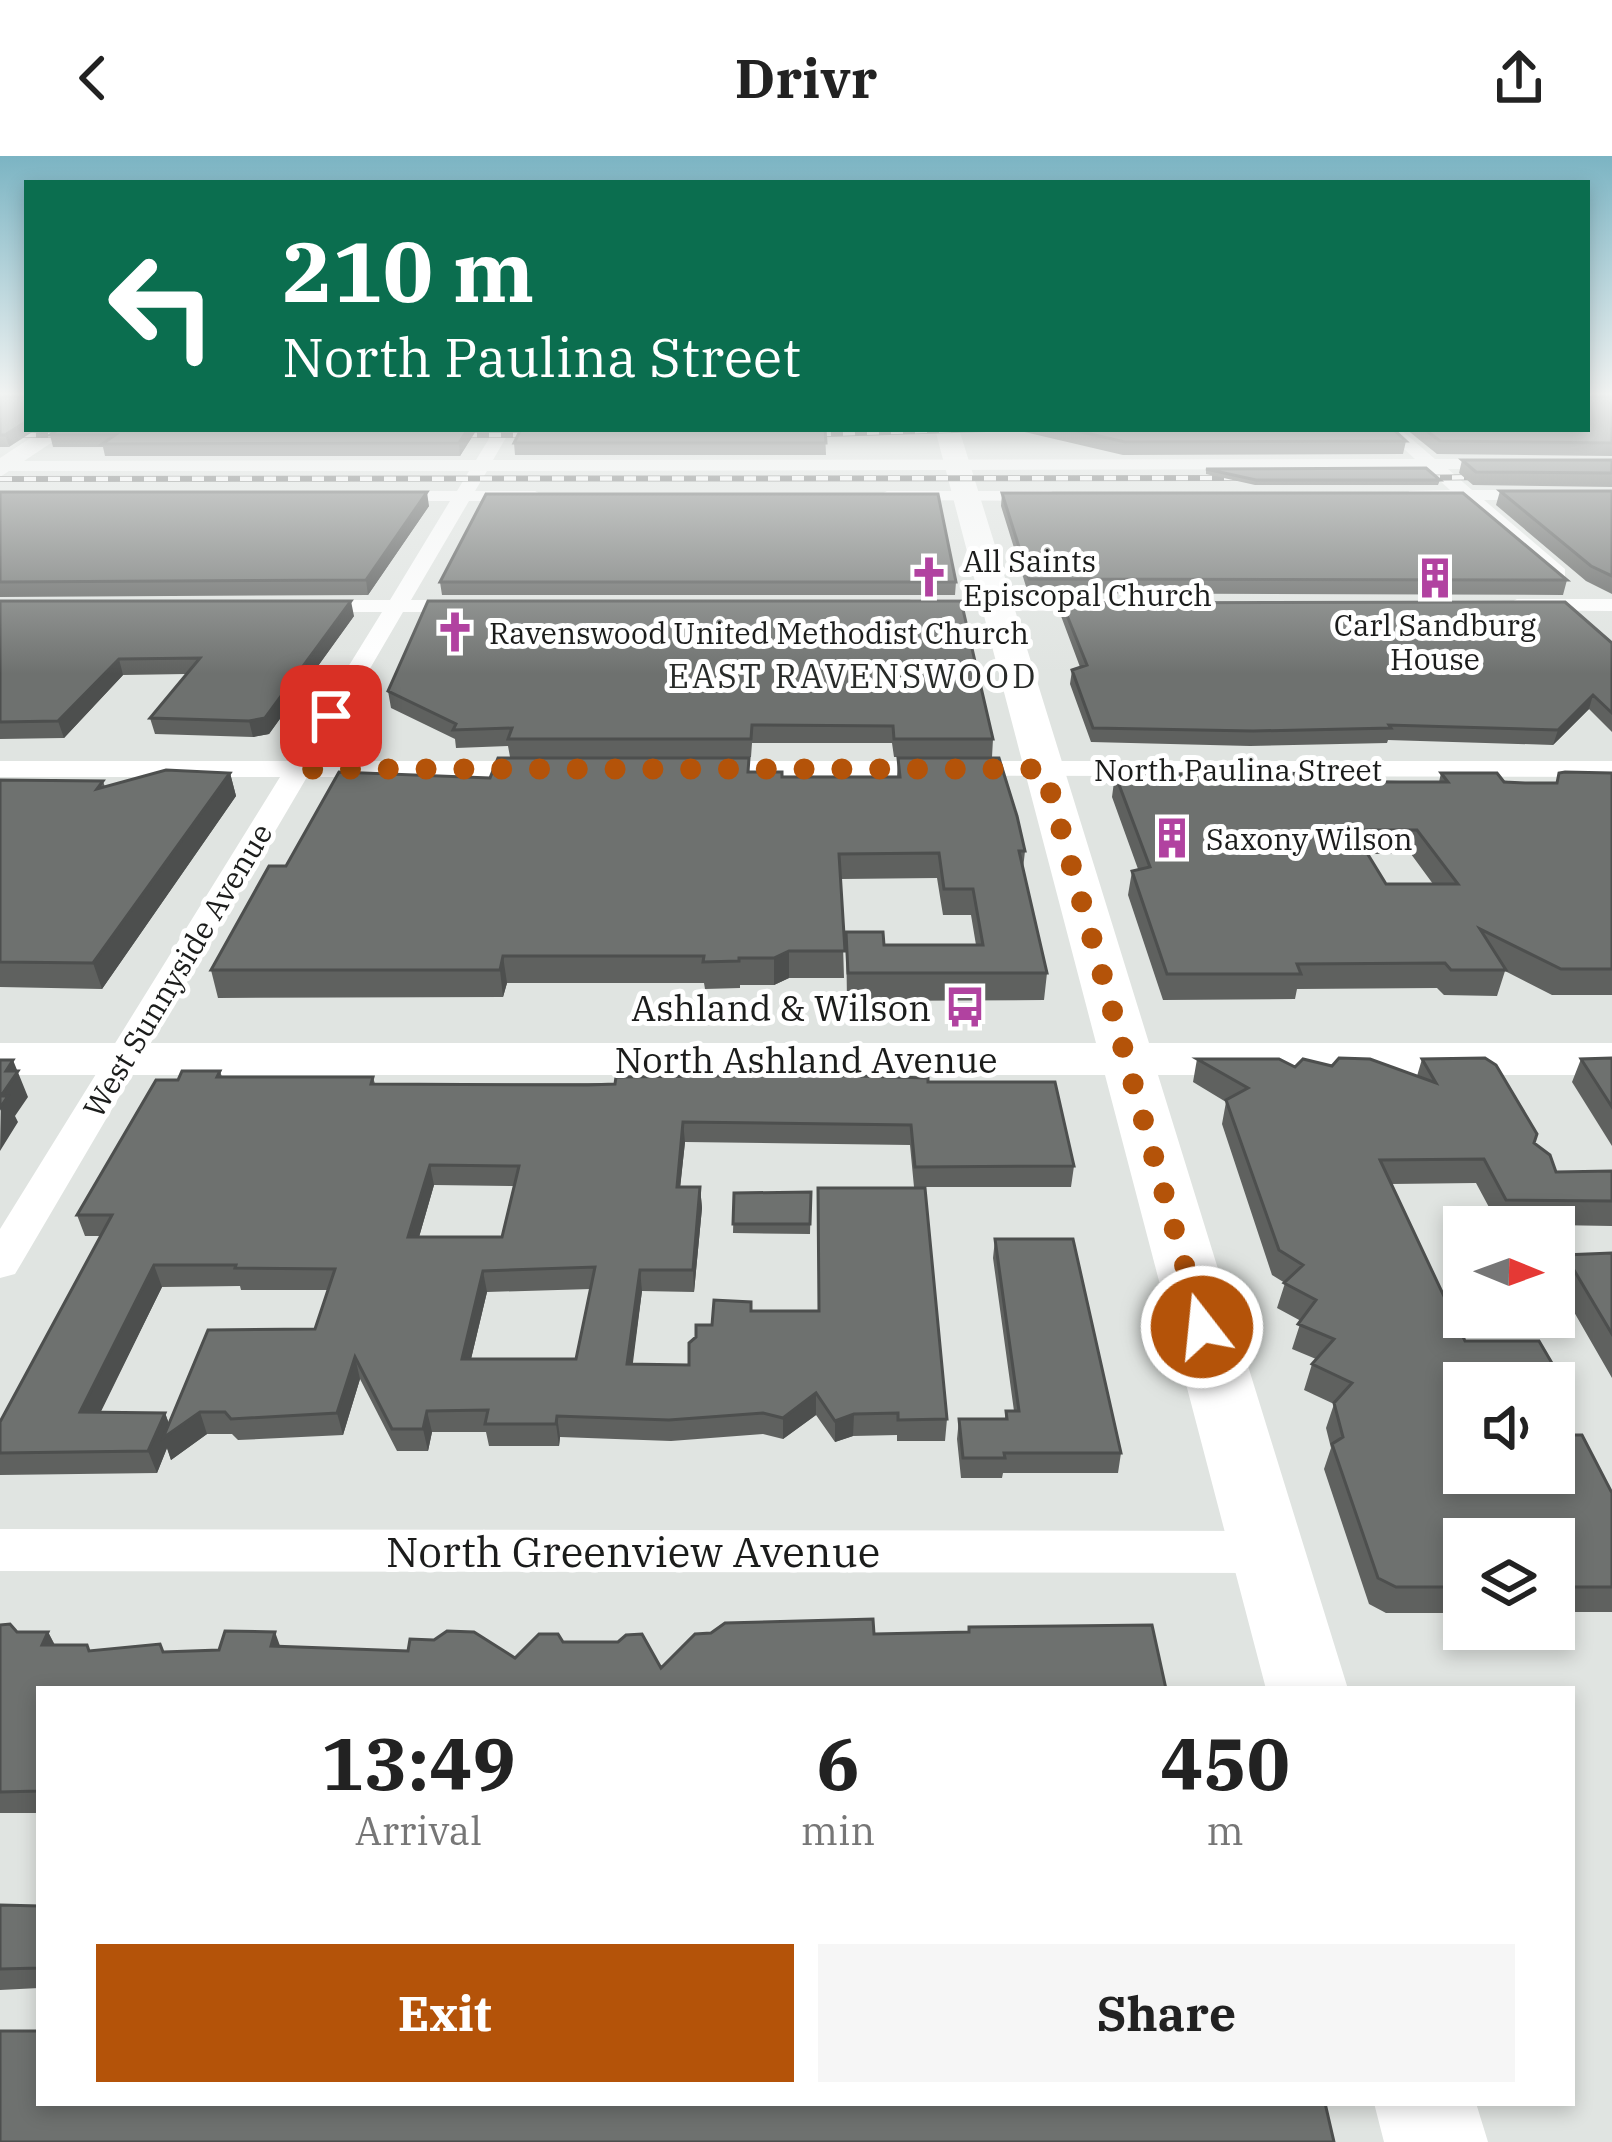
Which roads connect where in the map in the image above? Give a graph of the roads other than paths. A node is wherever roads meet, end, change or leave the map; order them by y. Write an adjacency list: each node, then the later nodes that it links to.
1 (467, 489): 10 (street, West Sunnyside Avenue)
2 (912, 489): 12 (street)
3 (964, 489): 17 (street)
4 (1026, 489): 13 (street)
5 (1460, 489): 7 (street)
6 (1395, 495): 7 (street)
7 (1467, 495): 8 (street); 21 (street)
8 (1612, 495)
9 (346, 496): 10 (street)
10 (463, 496): 11 (street); 14 (street, West Sunnyside Avenue)
11 (563, 496)
12 (870, 496)
13 (1080, 496)
14 (397, 605): 15 (street); 20 (street); 23 (street, West Sunnyside Avenue)
15 (501, 605)
16 (897, 605): 17 (street)
17 (998, 605): 18 (street); 26 (street)
18 (1124, 605)
19 (1495, 605): 21 (street)
20 (275, 606)
21 (1606, 610)
22 (0, 769): 23 (street)
23 (299, 769): 24 (street); 31 (street, West Sunnyside Avenue)
24 (579, 769)
25 (674, 769): 26 (street, North Paulina Street)
26 (1044, 769): 27 (street, North Paulina Street); 30 (street)
27 (1612, 769)
28 (1612, 1028): 30 (street, North Ashland Avenue)
29 (0, 1029): 31 (street, North Ashland Avenue)
30 (1123, 1044): 31 (street, North Ashland Avenue); 33 (street, North Ashland Avenue); 36 (street)
31 (133, 1045): 32 (street, North Ashland Avenue); 34 (street, West Sunnyside Avenue)
32 (0, 1059)
33 (1612, 1059)
34 (0, 1264)
35 (0, 1550): 36 (street, North Greenview Avenue)
36 (1267, 1552): 37 (street)
37 (1306, 1686)
38 (1426, 2106): 39 (street)
39 (1436, 2142)

